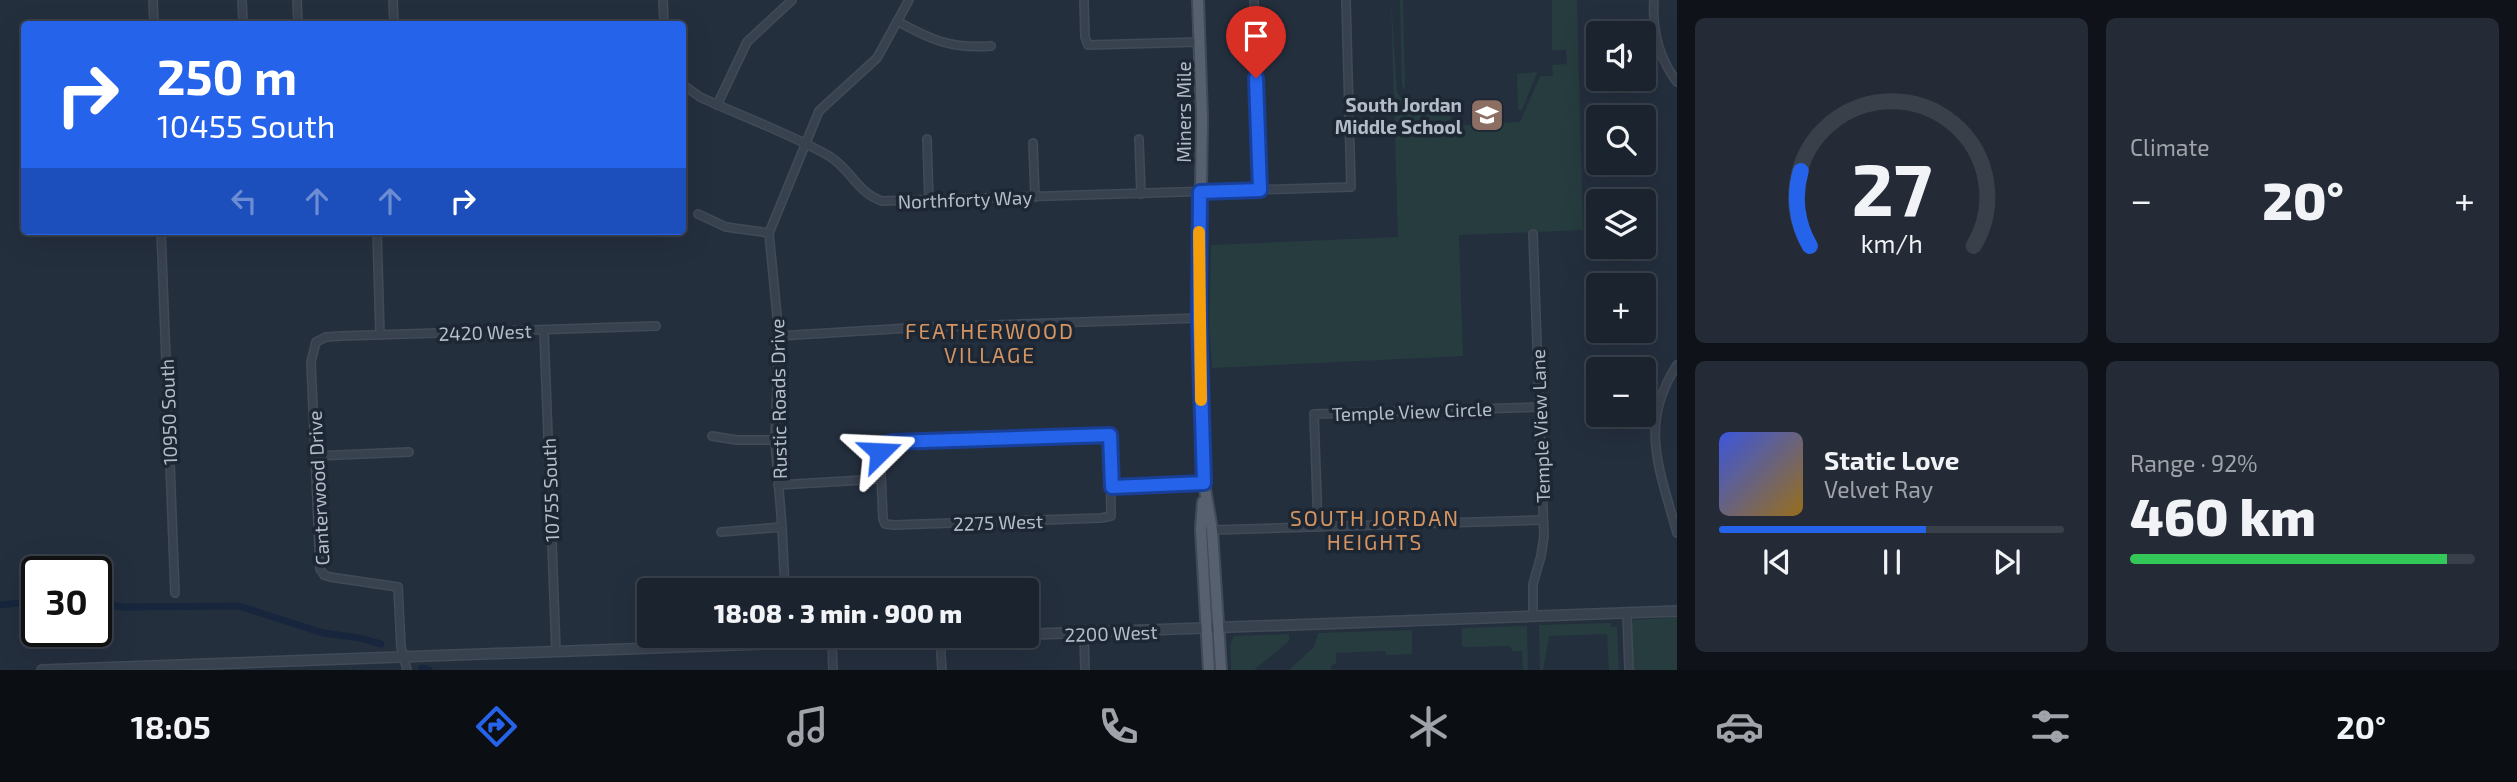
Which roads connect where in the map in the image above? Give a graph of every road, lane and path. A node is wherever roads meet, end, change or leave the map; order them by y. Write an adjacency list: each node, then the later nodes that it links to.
1 (153, 0): 13 (street)
2 (242, 0): 14 (street)
3 (297, 0): 15 (street)
4 (393, 0): 16 (street)
5 (663, 0): 17 (street)
6 (792, 0): 23 (street)
7 (908, 0): 18 (street, Rustic Roads Drive)
8 (1084, 0): 19 (street)
9 (1198, 0): 19 (main road, Miners Mile)
10 (1254, 0): 28 (street)
11 (1346, 0): 28 (street, Northforty Way)
12 (1654, 0): 21 (street)
13 (153, 21)
14 (243, 21)
15 (298, 21)
16 (394, 21)
17 (664, 21)
18 (897, 21): 20 (street); 27 (street, Rustic Roads Drive)
19 (1200, 42): 29 (main road, Miners Mile)
20 (991, 46)
21 (1677, 82)
22 (686, 87): 23 (street, Northforty Way)
23 (717, 105): 27 (street, Northforty Way)
24 (927, 139): 32 (street)
25 (1139, 139): 30 (street)
26 (1033, 143): 31 (street)
27 (804, 145): 32 (street, Northforty Way); 34 (street, Rustic Roads Drive)
28 (1260, 190): 29 (street, Northforty Way)
29 (1200, 192): 30 (street, Northforty Way); 38 (main road, Miners Mile)
30 (1141, 194): 31 (street, Northforty Way)
31 (1035, 197): 32 (street, Northforty Way)
32 (929, 201)
33 (698, 214): 34 (street)
34 (769, 233): 42 (street, Rustic Roads Drive)
35 (1533, 234): 45 (street, Temple View Lane)
36 (161, 235): 62 (street, 10950 South)
37 (377, 235): 41 (street)
38 (1199, 318): 42 (street); 51 (main road, Miners Mile)
39 (656, 326): 40 (street, 2420 West)
40 (544, 330): 41 (street, 2420 West); 72 (street, 10755 South)
41 (380, 335): 43 (street, 2420 West)
42 (779, 336): 47 (street, Rustic Roads Drive)
43 (316, 342): 49 (street, Canterwood Drive)
44 (1677, 365): 59 (street)
45 (1539, 407): 54 (street, Temple View Lane); 56 (street, Temple View Circle)
46 (712, 436): 47 (street)
47 (775, 440): 52 (street, Rustic Roads Drive)
48 (409, 452): 49 (street)
49 (316, 456): 73 (street, Canterwood Drive)
50 (881, 480): 52 (street); 53 (street, 2275 West); 53 (street)
51 (1204, 483): 53 (street); 57 (main road, Miners Mile); 60 (main road)
52 (778, 485): 55 (street, Rustic Roads Drive)
53 (1112, 487)
54 (1543, 520): 56 (street); 65 (street, Temple View Lane)
55 (782, 527): 58 (street); 61 (street, Rustic Roads Drive)
56 (1318, 527): 57 (street)
57 (1212, 530): 60 (main road, Miners Mile)
58 (721, 532)
59 (1677, 533)
60 (1208, 560): 66 (main road)
61 (784, 578)
62 (175, 593)
63 (1677, 611): 64 (street, 2200 West)
64 (1627, 613): 65 (street, 2200 West); 81 (street)
65 (1532, 617): 66 (street, 2200 West)
66 (1212, 629): 67 (street, 2200 West); 79 (main road); 80 (main road)
67 (1084, 634): 68 (street, 2200 West); 78 (street)
68 (1039, 636)
69 (637, 647): 72 (street, 2200 West)
70 (832, 648): 76 (street)
71 (941, 648): 77 (street)
72 (556, 651): 73 (street, 2200 West)
73 (404, 657): 74 (street, 2200 West); 75 (street)
74 (42, 670)
75 (407, 670)
76 (833, 670)
77 (942, 670)
78 (1085, 670)
79 (1209, 670)
80 (1220, 670)
81 (1629, 670)

